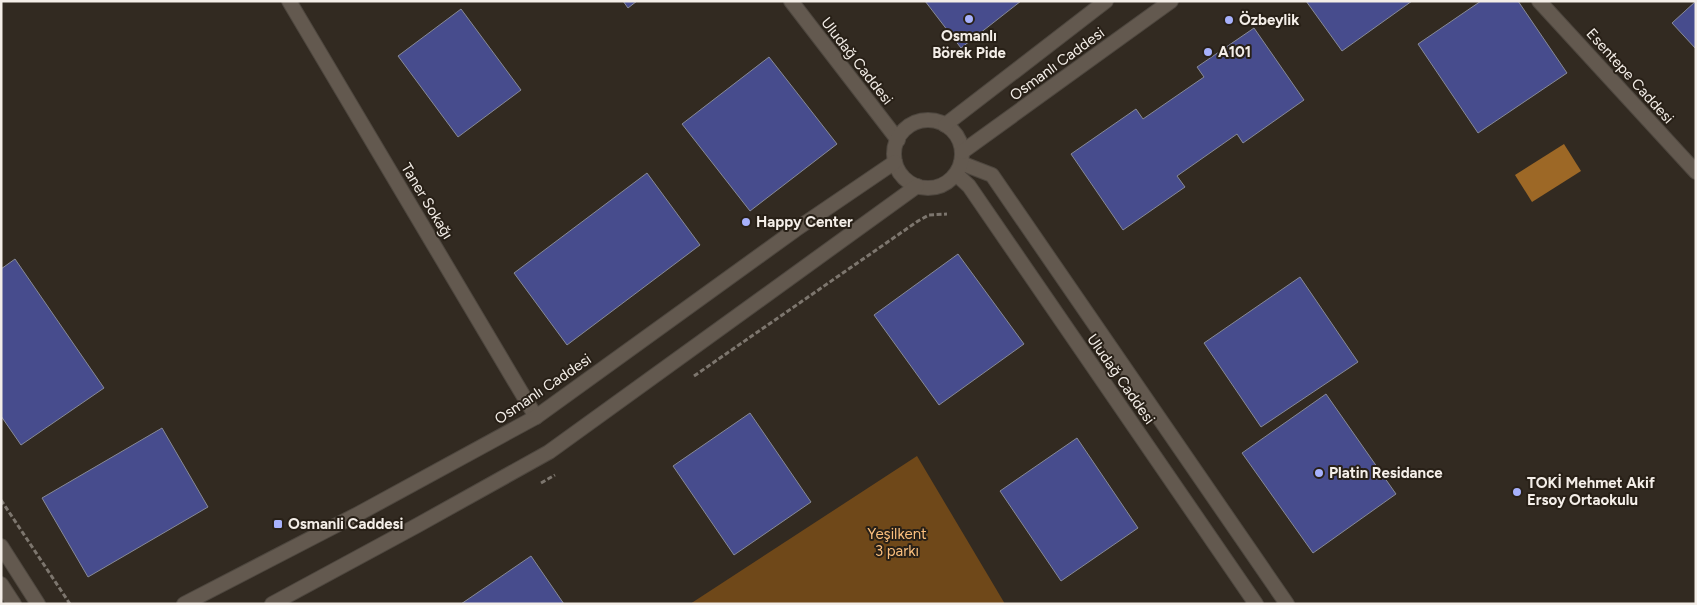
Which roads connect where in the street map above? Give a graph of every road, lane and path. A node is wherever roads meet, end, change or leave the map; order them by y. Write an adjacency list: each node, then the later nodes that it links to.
1 (289, 1): 12 (main road, Taner Sokağı)
2 (791, 1): 7 (main road, Uludağ Caddesi)
3 (1106, 1): 6 (main road, Osmanlı Caddesi)
4 (1171, 1): 9 (main road, Osmanlı Caddesi)
5 (1540, 1): 10 (main road, Esentepe Caddesi)
6 (945, 125): 7 (main road); 9 (main road)
7 (898, 140): 8 (main road)
8 (895, 162): 11 (main road); 12 (main road, Osmanlı Caddesi)
9 (960, 163): 11 (main road); 21 (main road, Uludağ Caddesi); 22 (main road)
10 (1696, 172)
11 (917, 186): 20 (main road)
12 (536, 417): 19 (main road, Osmanlı Caddesi)
13 (1, 500): 18 (path)
14 (1, 546): 17 (main road)
15 (1, 584): 16 (main road)
16 (14, 604)
17 (38, 604)
18 (70, 604)
19 (184, 604)
20 (272, 604)
21 (1256, 604)
22 (1287, 604)

